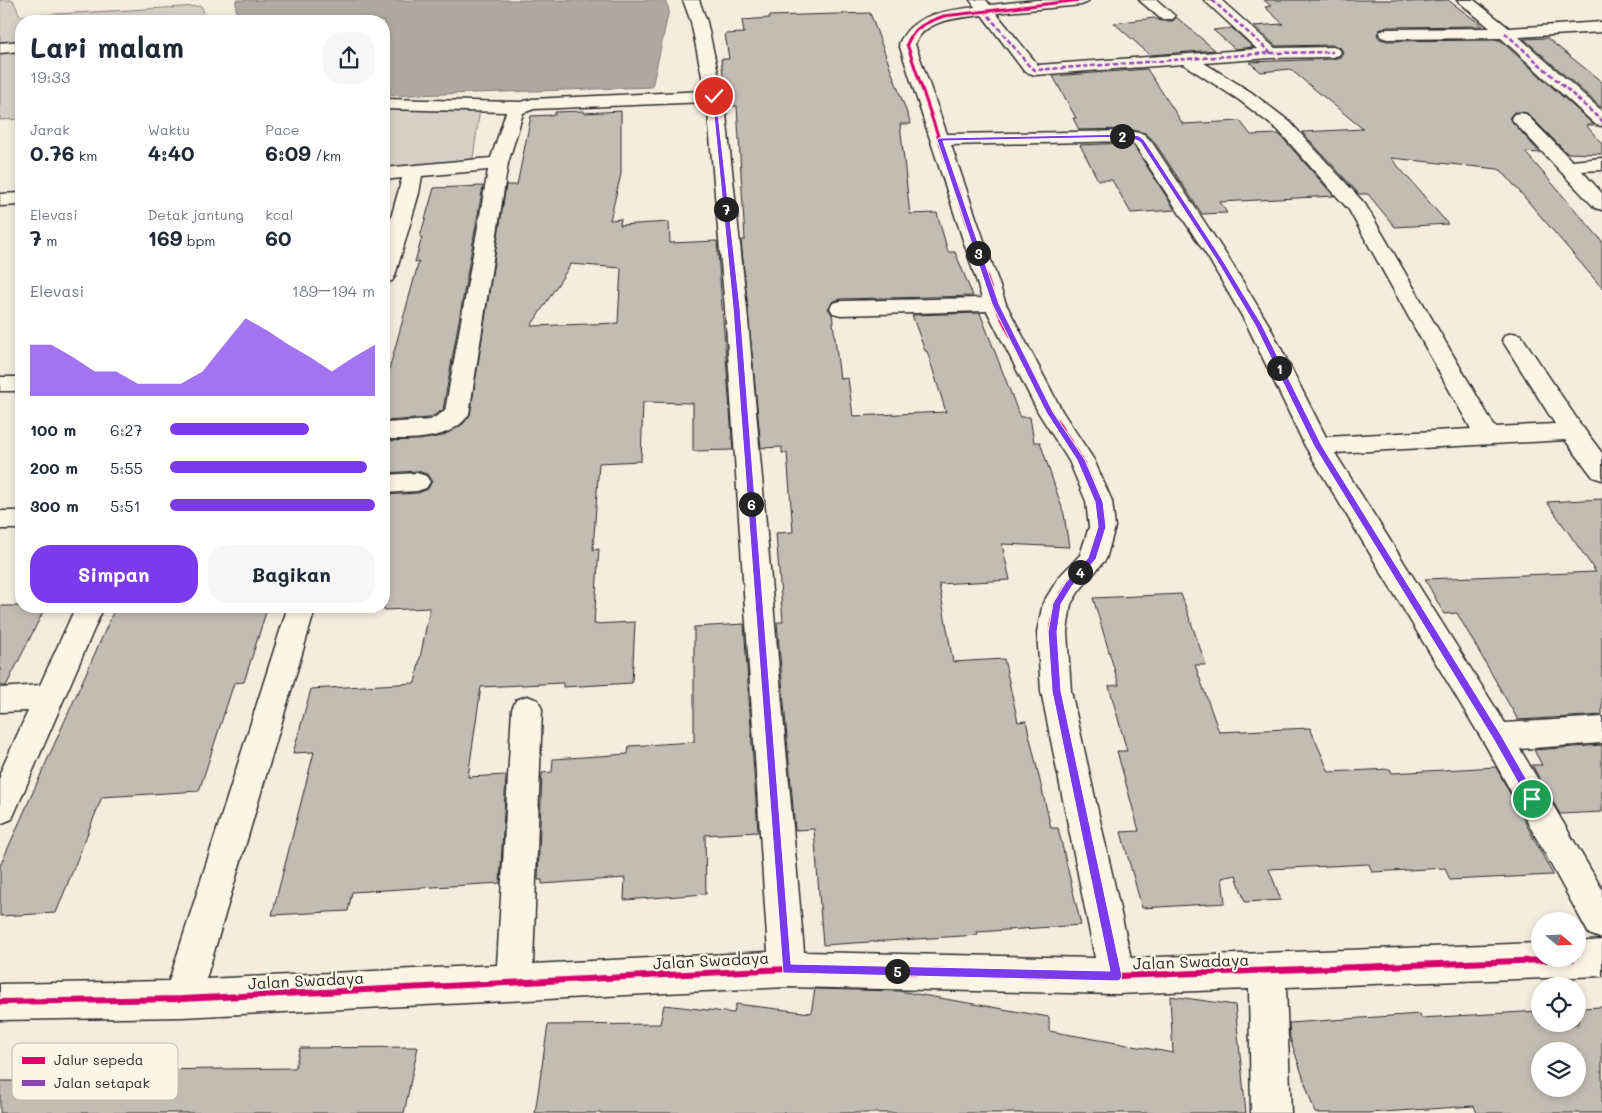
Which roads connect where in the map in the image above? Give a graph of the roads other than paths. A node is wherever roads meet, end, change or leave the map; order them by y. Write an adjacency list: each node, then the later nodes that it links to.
1 (691, 0): 16 (street)
2 (1081, 0): 6 (street)
3 (1148, 0): 7 (street)
4 (1212, 0): 13 (street)
5 (1465, 0): 9 (street)
6 (981, 5): 15 (street); 21 (street)
7 (1167, 16)
8 (1602, 27): 9 (street)
9 (1505, 33): 10 (street); 20 (street)
10 (1387, 34)
11 (15, 47): 12 (street)
12 (0, 48)
13 (1271, 52): 14 (street); 15 (street)
14 (1333, 52)
15 (1186, 59): 38 (street)
16 (714, 96): 18 (street); 57 (street)
17 (390, 104): 18 (street)
18 (521, 107): 22 (street)
19 (1520, 118): 24 (street)
20 (1602, 122)
21 (939, 140): 31 (street); 39 (street)
22 (499, 163): 25 (street); 36 (street)
23 (1602, 164): 24 (street)
24 (1567, 167): 29 (street)
25 (413, 172): 26 (street); 30 (street)
26 (390, 174)
27 (15, 199): 28 (street)
28 (0, 200)
29 (1602, 204)
30 (390, 256)
31 (995, 304): 32 (street); 59 (street)
32 (840, 308)
33 (1513, 340): 37 (street)
34 (0, 384): 35 (street)
35 (15, 384)
36 (390, 431)
37 (1572, 431): 38 (street); 40 (street)
38 (1488, 436): 39 (street)
39 (1318, 446): 51 (street)
40 (1602, 471)
41 (417, 482): 42 (street)
42 (390, 484)
43 (0, 520): 44 (street)
44 (15, 520)
45 (87, 613): 47 (street)
46 (300, 613): 61 (street)
47 (51, 697): 48 (street); 52 (street)
48 (0, 700)
49 (528, 709): 60 (street)
50 (1602, 730): 51 (street)
51 (1498, 737): 53 (street)
52 (0, 809)
53 (1602, 922)
54 (1602, 958): 55 (street)
55 (1586, 959)
56 (1531, 961): 58 (street, Jalan Swadaya)
57 (786, 969): 59 (street, Jalan Swadaya); 60 (street, Jalan Swadaya)
58 (1268, 970): 59 (street, Jalan Swadaya); 63 (street)
59 (1117, 976)
60 (514, 981): 61 (street, Jalan Swadaya)
61 (182, 999): 62 (street, Jalan Swadaya)
62 (0, 1002)
63 (1271, 1113)

